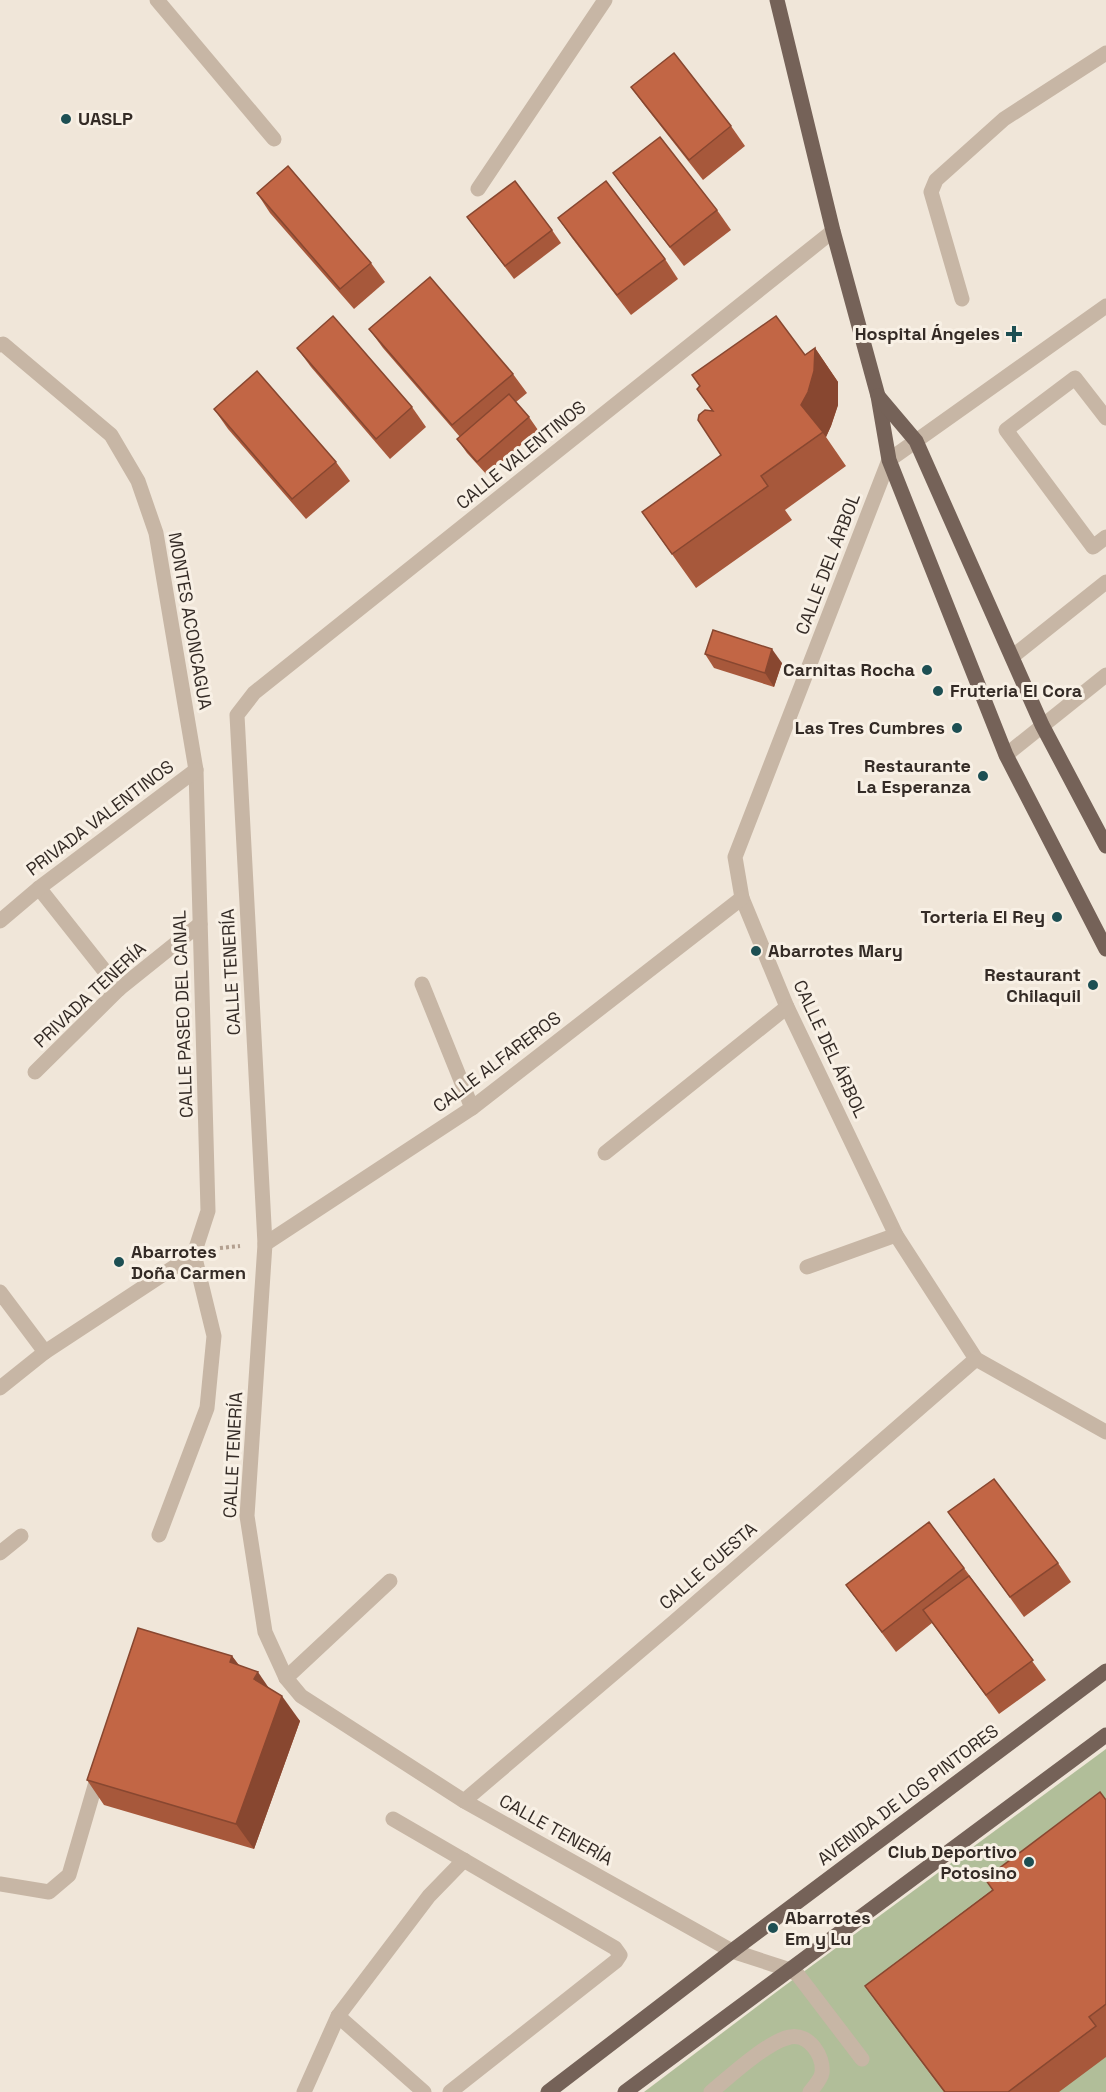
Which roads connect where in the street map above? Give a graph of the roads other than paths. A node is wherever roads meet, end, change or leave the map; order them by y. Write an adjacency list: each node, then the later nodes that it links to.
1 (157, 0): 5 (street)
2 (605, 0): 6 (street)
3 (777, 0): 7 (main road)
4 (1106, 53): 8 (street)
5 (274, 139)
6 (478, 189)
7 (834, 231): 11 (main road); 19 (street, CALLE VALENTINOS)
8 (962, 299)
9 (1106, 306): 13 (street)
10 (1, 345): 22 (street, MONTES ACONCAGUA)
11 (878, 396): 13 (main road); 14 (main road)
12 (1106, 418): 15 (street)
13 (916, 441): 14 (street); 17 (main road)
14 (890, 460): 21 (main road); 25 (street, CALLE DEL ÁRBOL)
15 (1106, 537)
16 (1106, 582): 17 (street)
17 (1012, 657): 20 (main road)
18 (1106, 675): 20 (street)
19 (237, 715): 36 (street, CALLE TENERÍA)
20 (1042, 725): 21 (street); 23 (main road)
21 (1006, 755): 28 (main road)
22 (196, 770): 24 (street, PRIVADA VALENTINOS); 27 (street, CALLE PASEO DEL CANAL)
23 (1106, 846)
24 (39, 888): 26 (street, PRIVADA VALENTINOS); 30 (street)
25 (742, 898): 31 (street, CALLE DEL ÁRBOL); 33 (street, CALLE ALFAREROS)
26 (0, 921)
27 (200, 924): 30 (street, PRIVADA TENERÍA); 37 (street, CALLE PASEO DEL CANAL)
28 (1106, 949)
29 (422, 984): 33 (street)
30 (119, 989): 32 (street, PRIVADA TENERÍA)
31 (787, 1007): 34 (street); 35 (street, CALLE DEL ÁRBOL)
32 (35, 1072)
33 (472, 1108): 36 (street, CALLE ALFAREROS)
34 (605, 1153)
35 (896, 1234): 38 (street); 41 (street, CALLE DEL ÁRBOL)
36 (265, 1244): 49 (street, CALLE TENERÍA)
37 (194, 1254): 40 (street); 44 (street)
38 (807, 1267)
39 (0, 1292): 40 (street)
40 (45, 1352): 42 (street)
41 (976, 1359): 43 (street, CALLE DEL ÁRBOL); 52 (street, CALLE CUESTA)
42 (0, 1388)
43 (1106, 1432)
44 (159, 1535)
45 (21, 1536): 46 (street)
46 (0, 1553)
47 (390, 1581): 49 (street)
48 (1106, 1671): 56 (main road, AVENIDA DE LOS PINTORES)
49 (286, 1678): 52 (street, CALLE TENERÍA)
50 (1106, 1735): 57 (main road)
51 (103, 1760): 55 (street)
52 (464, 1801): 56 (street, CALLE TENERÍA)
53 (393, 1819): 54 (street)
54 (464, 1860): 58 (street); 62 (street)
55 (0, 1884)
56 (732, 1951): 57 (street, CALLE TENERÍA); 63 (main road, AVENIDA DE LOS PINTORES)
57 (790, 1970): 59 (street); 64 (main road)
58 (338, 2016): 60 (street); 61 (street)
59 (862, 2059)
60 (304, 2092)
61 (424, 2092)
62 (450, 2092)
63 (548, 2092)
64 (625, 2092)
65 (711, 2092): 66 (street)
66 (810, 2092)

